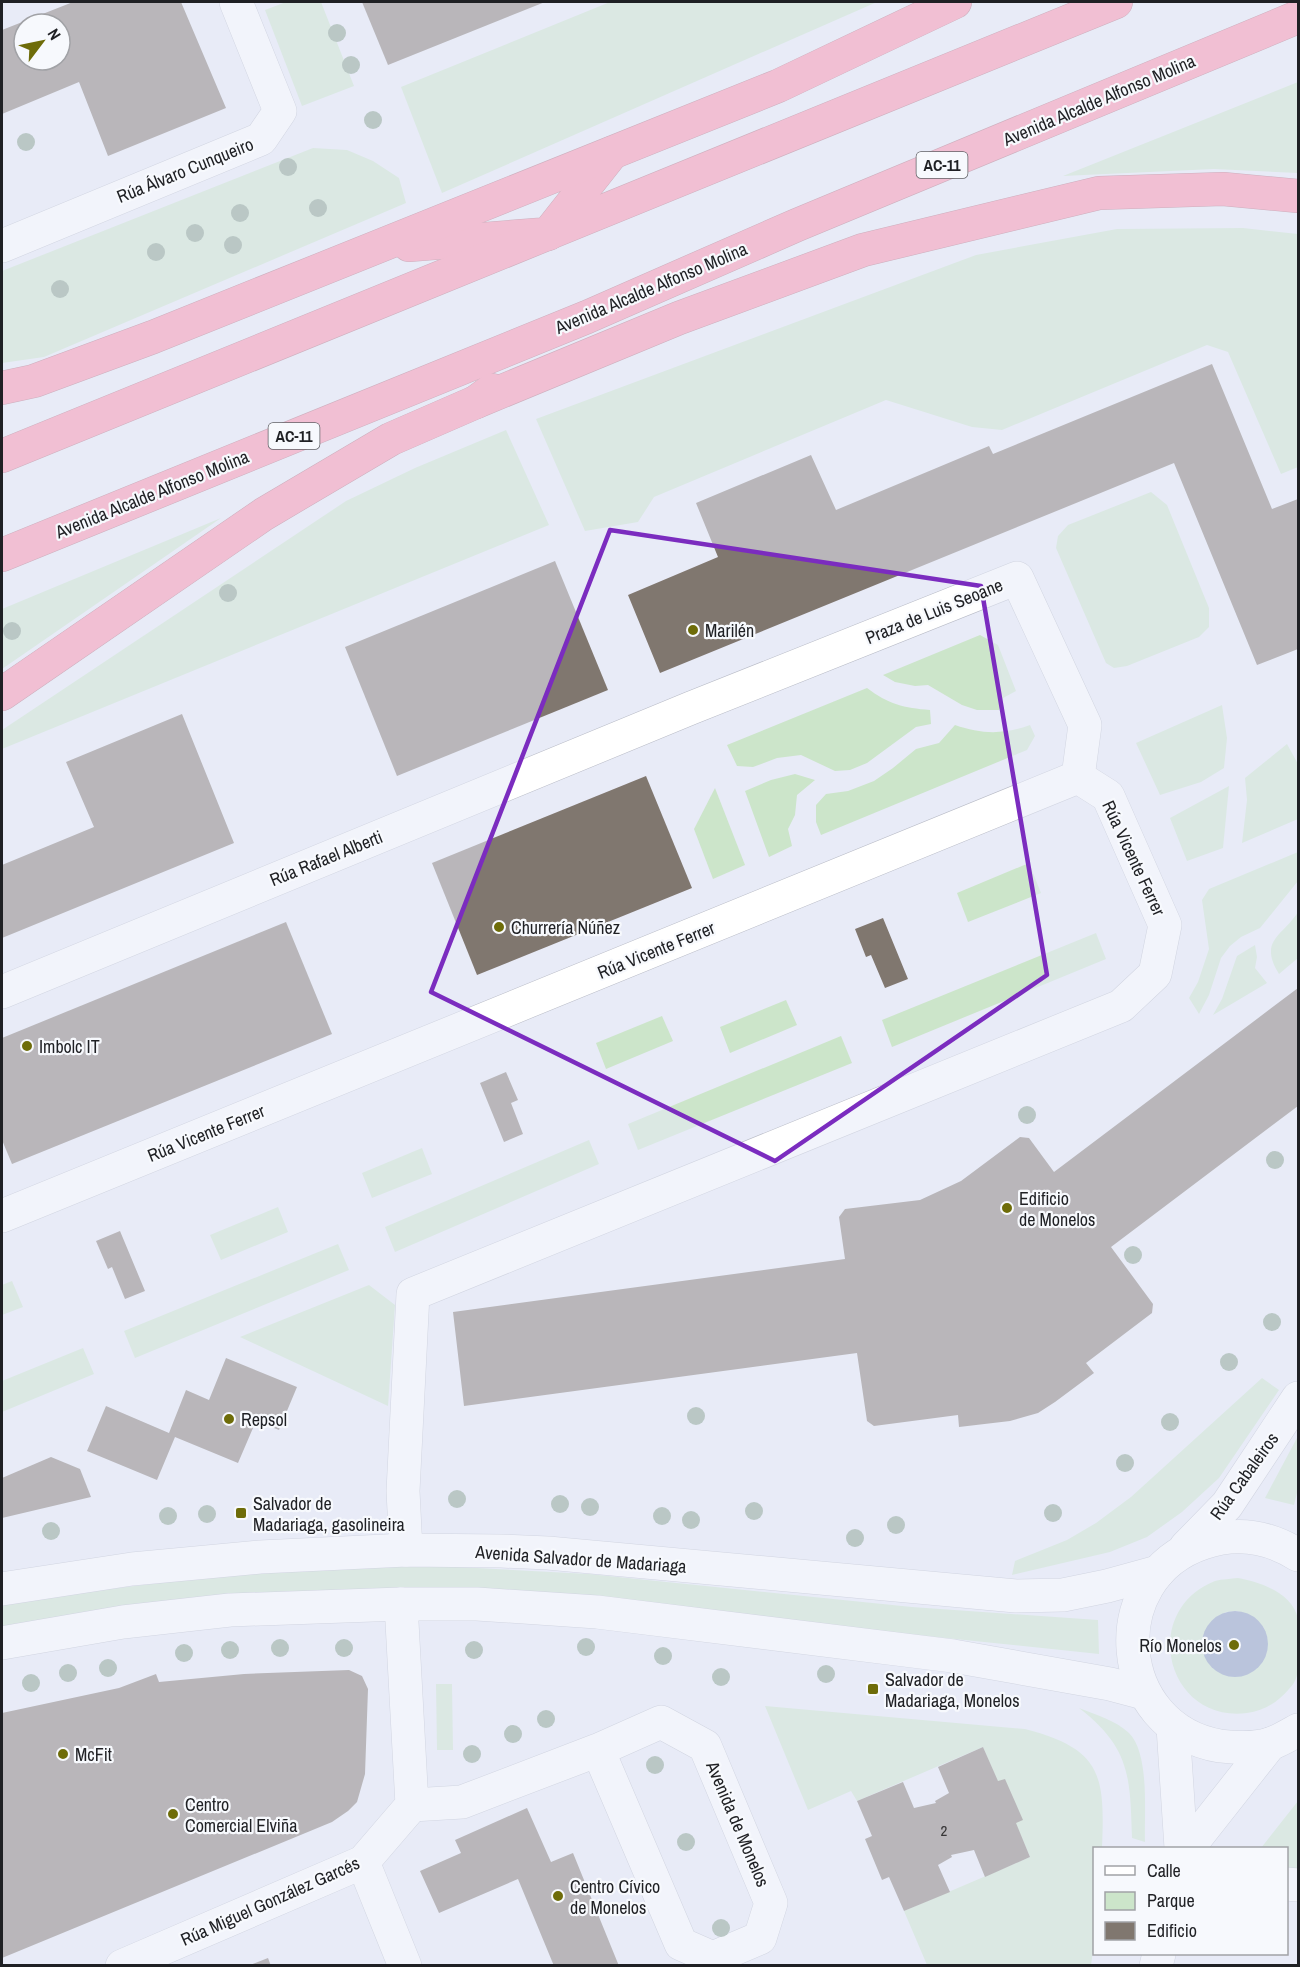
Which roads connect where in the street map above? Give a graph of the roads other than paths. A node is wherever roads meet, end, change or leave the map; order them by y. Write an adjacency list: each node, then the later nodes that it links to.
1 (236, 2): 8 (street, Rúa Álvaro Cunqueiro)
2 (955, 2): 5 (highway)
3 (1116, 2): 7 (highway)
4 (1299, 17): 10 (highway, Avenida Alcalde Alfonso Molina / AC-11)
5 (613, 152): 7 (highway); 9 (highway)
6 (1299, 196): 11 (highway)
7 (548, 234): 9 (highway); 14 (highway)
8 (2, 246)
9 (376, 248): 12 (highway)
10 (587, 317): 11 (highway); 13 (highway); 15 (highway, Avenida Alcalde Alfonso Molina / AC-11)
11 (679, 318): 13 (highway)
12 (2, 388)
13 (476, 402): 16 (highway)
14 (2, 456)
15 (2, 555)
16 (2, 694)
17 (651, 725): 18 (street, Praza de Luis Seoane); 19 (street, Rúa Rafael Alberti)
18 (1078, 777): 20 (street, Rúa Vicente Ferrer); 23 (street, Rúa Vicente Ferrer)
19 (2, 992)
20 (2, 1216)
21 (1299, 1398): 22 (street, Rúa Cabaleiros)
22 (1184, 1549): 24 (street); 25 (street, Rúa Cabaleiros)
23 (406, 1550): 25 (street, Avenida Salvador de Madariaga); 26 (street, Avenida Salvador de Madariaga)
24 (1299, 1555)
25 (1158, 1572): 29 (street)
26 (2, 1589)
27 (401, 1604): 28 (street); 29 (street); 33 (street)
28 (2, 1643)
29 (1144, 1692): 30 (street)
30 (1173, 1727): 31 (street); 34 (street)
31 (1284, 1737): 35 (street)
32 (598, 1750): 32 (street, Avenida de Monelos); 33 (street)
33 (412, 1805): 36 (street, Rúa Miguel González Garcés)
34 (1181, 1847)
35 (1189, 1847)
36 (363, 1862): 37 (street, Rúa Miguel González Garcés); 38 (street)
37 (123, 1965)
38 (405, 1965)

